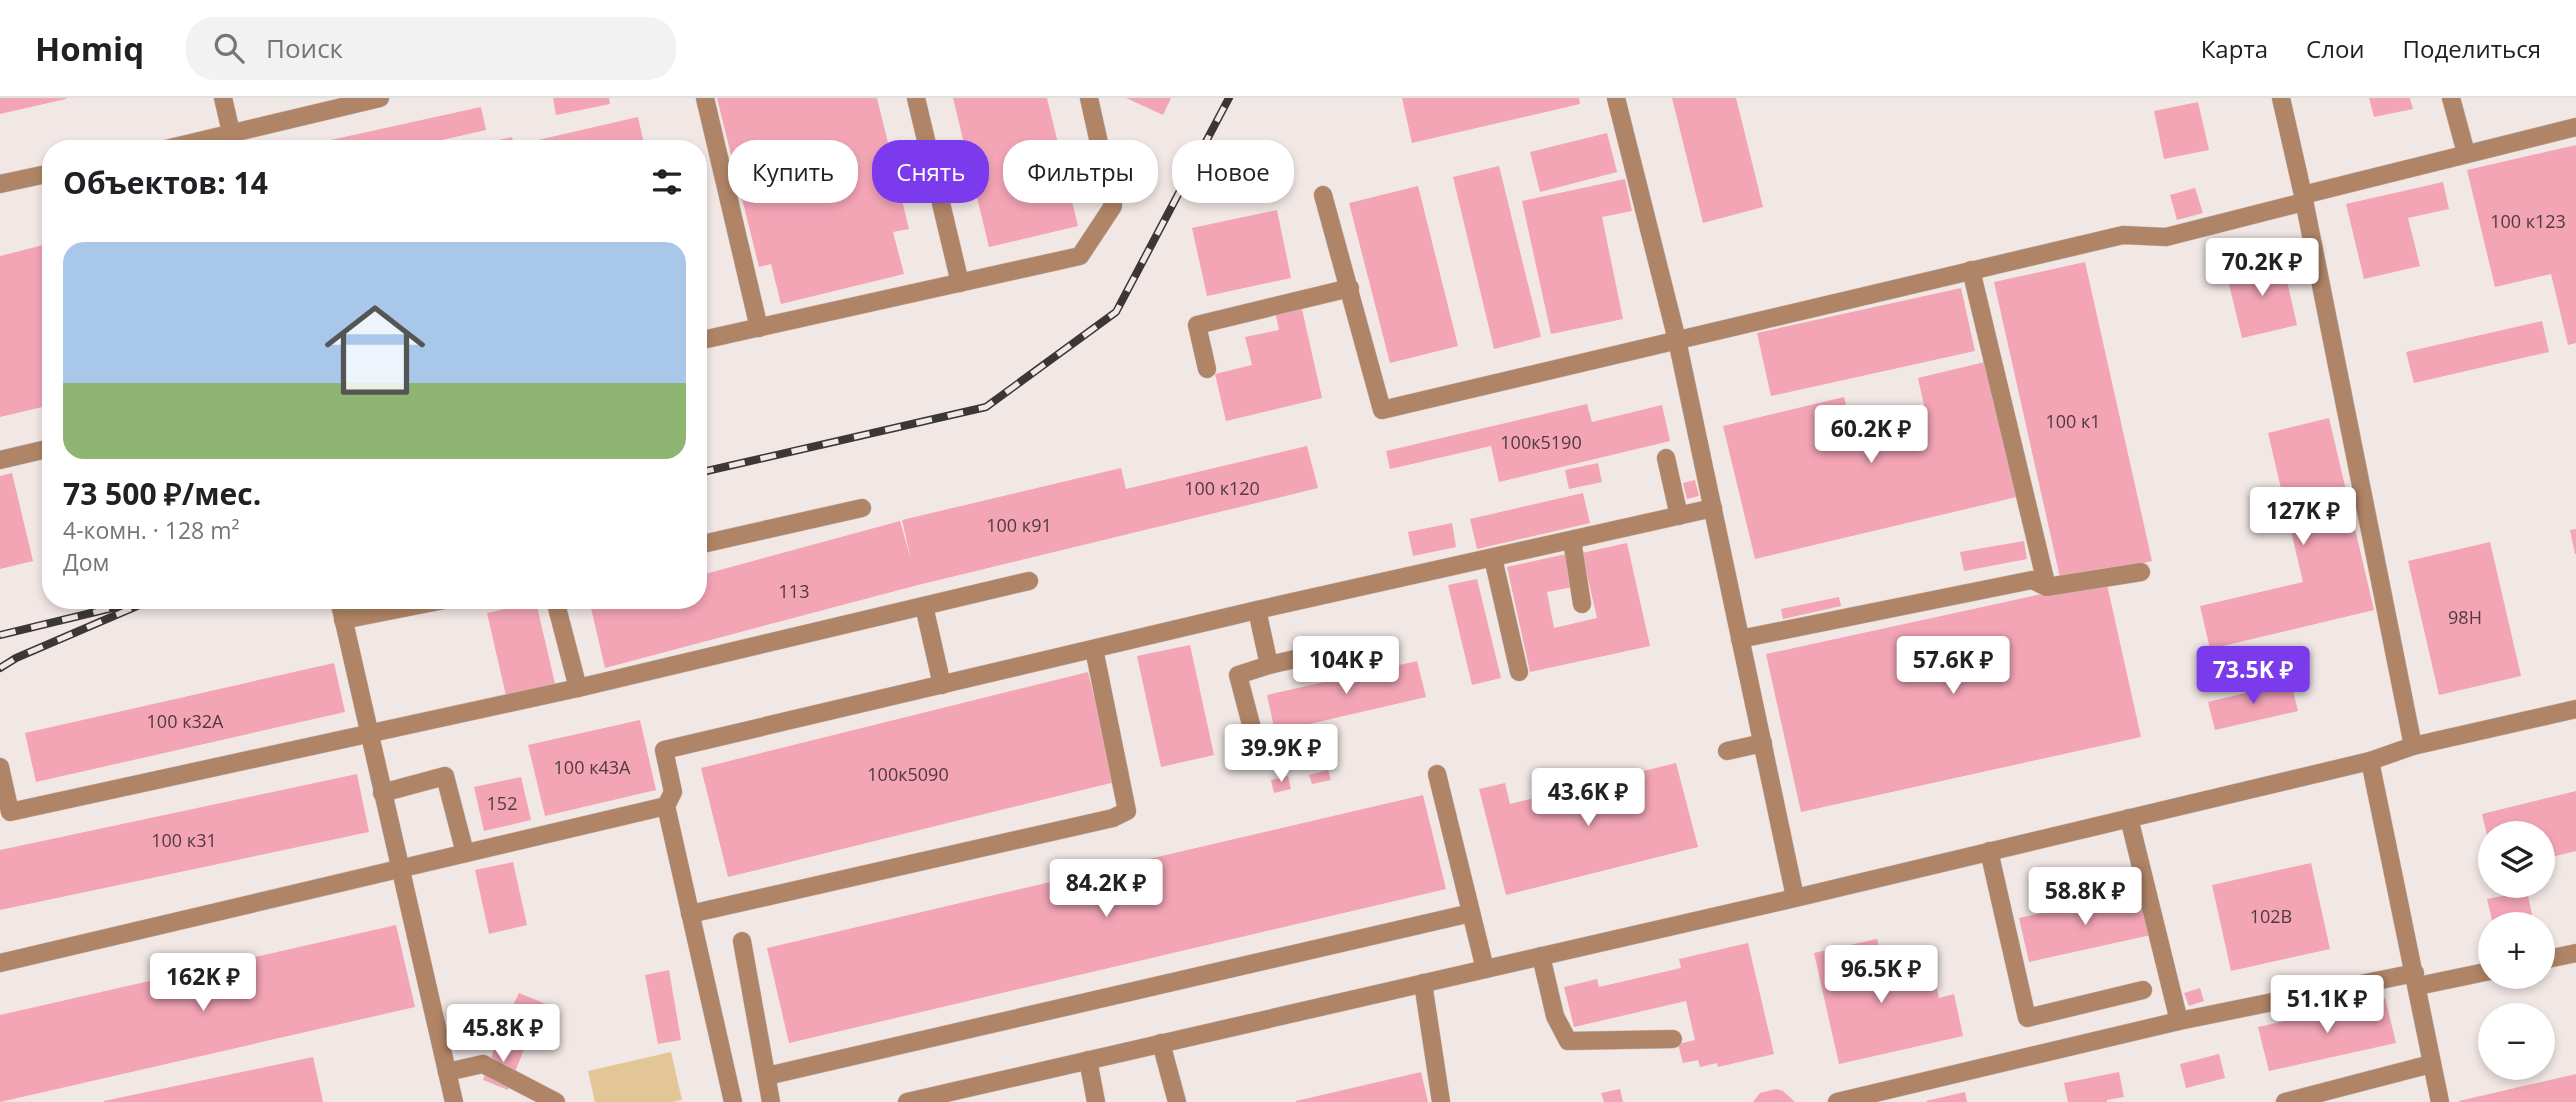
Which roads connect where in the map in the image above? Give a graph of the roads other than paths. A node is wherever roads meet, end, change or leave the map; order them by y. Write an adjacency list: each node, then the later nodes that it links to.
1 (223, 98): 10 (street)
2 (380, 98): 11 (street)
3 (705, 98): 20 (street)
4 (916, 98): 18 (street)
5 (1089, 98): 18 (street)
6 (1616, 98): 22 (street)
7 (2281, 98): 16 (street)
8 (2451, 98): 12 (street)
9 (2576, 127): 12 (street)
10 (233, 140)
11 (240, 140)
12 (2466, 153): 16 (street)
13 (42, 175): 14 (street)
14 (0, 184)
15 (1323, 195): 19 (street)
16 (2303, 198): 17 (street); 53 (street)
17 (1971, 271): 22 (street); 35 (street)
18 (960, 283): 20 (street)
19 (1350, 288): 22 (street); 23 (street)
20 (759, 328): 21 (street)
21 (707, 339)
22 (1677, 340): 28 (street)
23 (1207, 369)
24 (42, 450): 26 (street)
25 (1666, 458): 29 (street)
26 (0, 460)
27 (862, 508): 31 (street)
28 (1713, 508): 29 (street); 43 (street)
29 (1679, 516): 30 (street)
30 (1572, 540): 32 (street); 36 (street)
31 (707, 543)
32 (1493, 558): 41 (street); 47 (street)
33 (2141, 572): 35 (street)
34 (1029, 581): 37 (street)
35 (2047, 587): 43 (street)
36 (1581, 604)
37 (923, 606): 48 (street); 49 (street)
38 (341, 609): 42 (street)
39 (399, 609): 42 (street)
40 (557, 609): 49 (street)
41 (1257, 610): 44 (street); 46 (street)
42 (343, 620): 51 (street)
43 (1740, 639): 52 (street)
44 (1094, 649): 48 (street); 67 (street)
45 (1335, 650): 46 (street)
46 (1269, 665): 54 (street)
47 (1519, 672)
48 (942, 685): 60 (street)
49 (578, 688): 51 (street)
50 (2576, 709): 53 (street)
51 (369, 734): 57 (street); 59 (street)
52 (1763, 743): 55 (street); 65 (street)
53 (2413, 746): 56 (street)
54 (1258, 751)
55 (1727, 751)
56 (2370, 761): 61 (street); 75 (street)
57 (0, 767)
58 (1437, 774): 66 (street)
59 (382, 793): 63 (street); 64 (street)
60 (666, 806): 63 (street); 67 (street)
61 (2129, 818): 62 (street); 78 (street)
62 (1989, 852): 65 (street); 77 (street)
63 (465, 853): 64 (street)
64 (399, 870): 72 (street); 83 (street)
65 (1795, 897): 70 (street)
66 (1471, 913): 73 (street); 84 (street)
67 (690, 914): 88 (street)
68 (742, 941): 84 (street)
69 (2576, 953): 71 (street)
70 (1541, 956): 73 (street); 79 (street)
71 (2555, 957)
72 (0, 963)
73 (1485, 969): 76 (street)
74 (2478, 972): 75 (street)
75 (2416, 979): 78 (street); 82 (street)
76 (1423, 983): 80 (street); 92 (street)
77 (2143, 990)
78 (2179, 1021): 93 (street)
79 (1674, 1039)
80 (1161, 1043): 81 (street); 91 (street)
81 (1088, 1060): 85 (street); 90 (street)
82 (2431, 1063): 94 (street); 95 (street)
83 (447, 1072): 86 (street); 87 (street)
84 (766, 1076): 89 (street)
85 (1096, 1101)
86 (454, 1102)
87 (556, 1102)
88 (733, 1102)
89 (771, 1102)
90 (906, 1102)
91 (1177, 1102)
92 (1441, 1102)
93 (1837, 1102)
94 (2285, 1102)
95 (2440, 1102)

